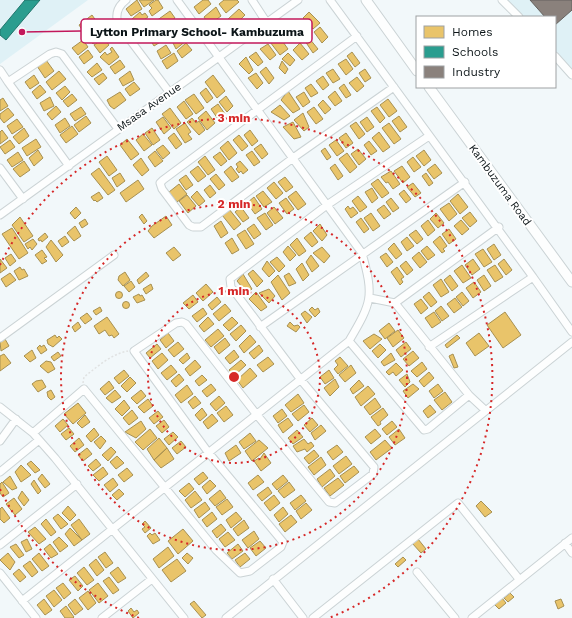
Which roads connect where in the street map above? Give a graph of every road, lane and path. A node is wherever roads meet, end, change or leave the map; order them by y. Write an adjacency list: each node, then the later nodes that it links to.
1 (126, 0): 19 (street)
2 (177, 0): 12 (street)
3 (252, 0): 9 (street)
4 (298, 0): 9 (street, Msasa Avenue)
5 (330, 0): 10 (street)
6 (366, 0): 14 (main road)
7 (502, 0): 8 (street)
8 (518, 16)
9 (267, 23): 12 (street, Msasa Avenue)
10 (357, 36): 17 (street); 20 (street)
11 (556, 57): 15 (street)
12 (218, 58): 19 (street, Msasa Avenue); 20 (street)
13 (0, 70): 16 (street)
14 (416, 70)
15 (572, 75)
16 (8, 82): 21 (street); 24 (street)
17 (394, 87): 22 (street); 23 (street)
18 (430, 88): 34 (main road, Kambuzuma Road)
19 (170, 93): 21 (street, Msasa Avenue)
20 (258, 110): 23 (street); 23 (street)
21 (118, 129): 24 (street, Msasa Avenue)
22 (429, 136): 26 (street); 28 (street)
23 (293, 158): 28 (street)
24 (69, 166): 27 (street, Msasa Avenue)
25 (0, 168): 27 (street)
26 (465, 182): 30 (street); 31 (street)
27 (23, 199): 29 (street, Msasa Avenue)
28 (327, 205): 31 (street); 37 (street)
29 (0, 215)
30 (498, 227): 33 (street); 36 (street)
31 (362, 253): 35 (street); 37 (street)
32 (114, 255): 39 (street)
33 (533, 277): 38 (street); 42 (street)
34 (572, 282)
35 (370, 298): 36 (street); 40 (street)
36 (395, 304): 42 (street)
37 (260, 327): 44 (street)
38 (572, 332)
39 (0, 338)
40 (349, 341): 44 (street); 46 (street)
41 (571, 346): 48 (street)
42 (429, 347): 46 (street)
43 (134, 351): 45 (path); 49 (street); 54 (street)
44 (301, 380): 49 (street); 49 (street)
45 (84, 389): 51 (street); 57 (street)
46 (469, 395): 48 (street)
47 (0, 407): 50 (street)
48 (485, 410): 66 (street)
49 (257, 415): 54 (street)
50 (16, 419): 51 (street); 53 (street)
51 (33, 433): 52 (street)
52 (39, 440): 55 (street); 56 (street)
53 (0, 441)
54 (208, 452): 57 (street); 57 (street)
55 (0, 472)
56 (77, 484): 58 (street); 61 (street)
57 (164, 487): 58 (street)
58 (113, 530): 65 (street); 68 (street)
59 (572, 538): 60 (street)
60 (565, 543): 62 (street); 67 (street)
61 (0, 546)
62 (572, 553)
63 (417, 572): 75 (street)
64 (0, 573): 68 (street)
65 (152, 579): 70 (street); 71 (street)
66 (273, 579): 72 (street); 73 (street)
67 (519, 579): 74 (street); 76 (street)
68 (22, 601): 69 (street)
69 (36, 618)
70 (102, 618)
71 (184, 618)
72 (226, 618)
73 (303, 618)
74 (314, 618)
75 (454, 618)
76 (472, 618)

